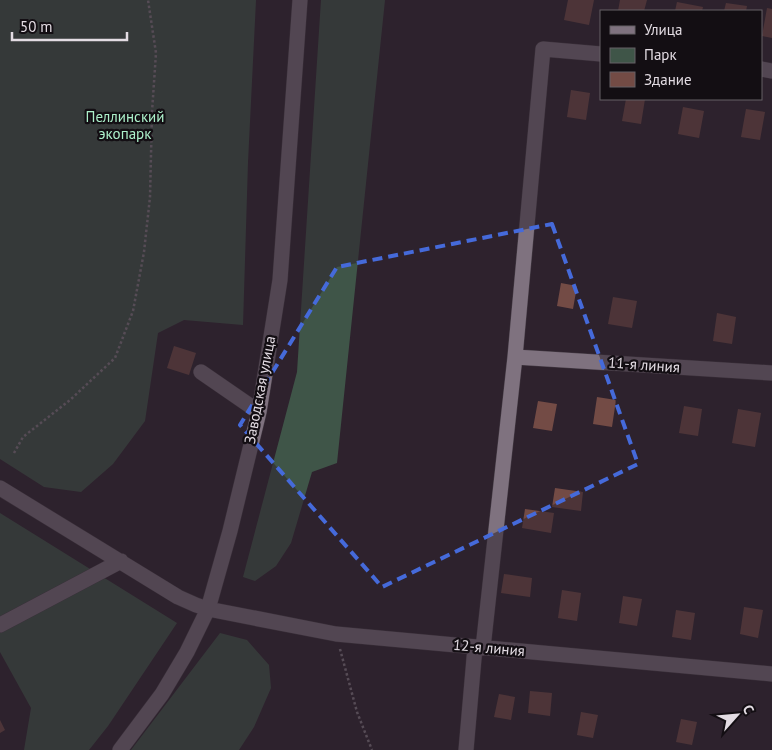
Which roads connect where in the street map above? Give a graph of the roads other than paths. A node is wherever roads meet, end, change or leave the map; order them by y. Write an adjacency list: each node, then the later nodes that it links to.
1 (300, 0): 6 (street, Заводская улица)
2 (600, 54): 3 (street)
3 (515, 357): 5 (street, 11-я линия); 11 (street)
4 (201, 372): 6 (street)
5 (772, 374)
6 (258, 412): 9 (street, Заводская улица)
7 (0, 488): 8 (street, 12-я линия)
8 (121, 561): 9 (street, 12-я линия); 10 (street)
9 (208, 609): 11 (street, 12-я линия); 13 (street, Заводская улица)
10 (0, 625)
11 (479, 647): 12 (street, 12-я линия); 14 (street)
12 (772, 674)
13 (120, 750)
14 (466, 750)

